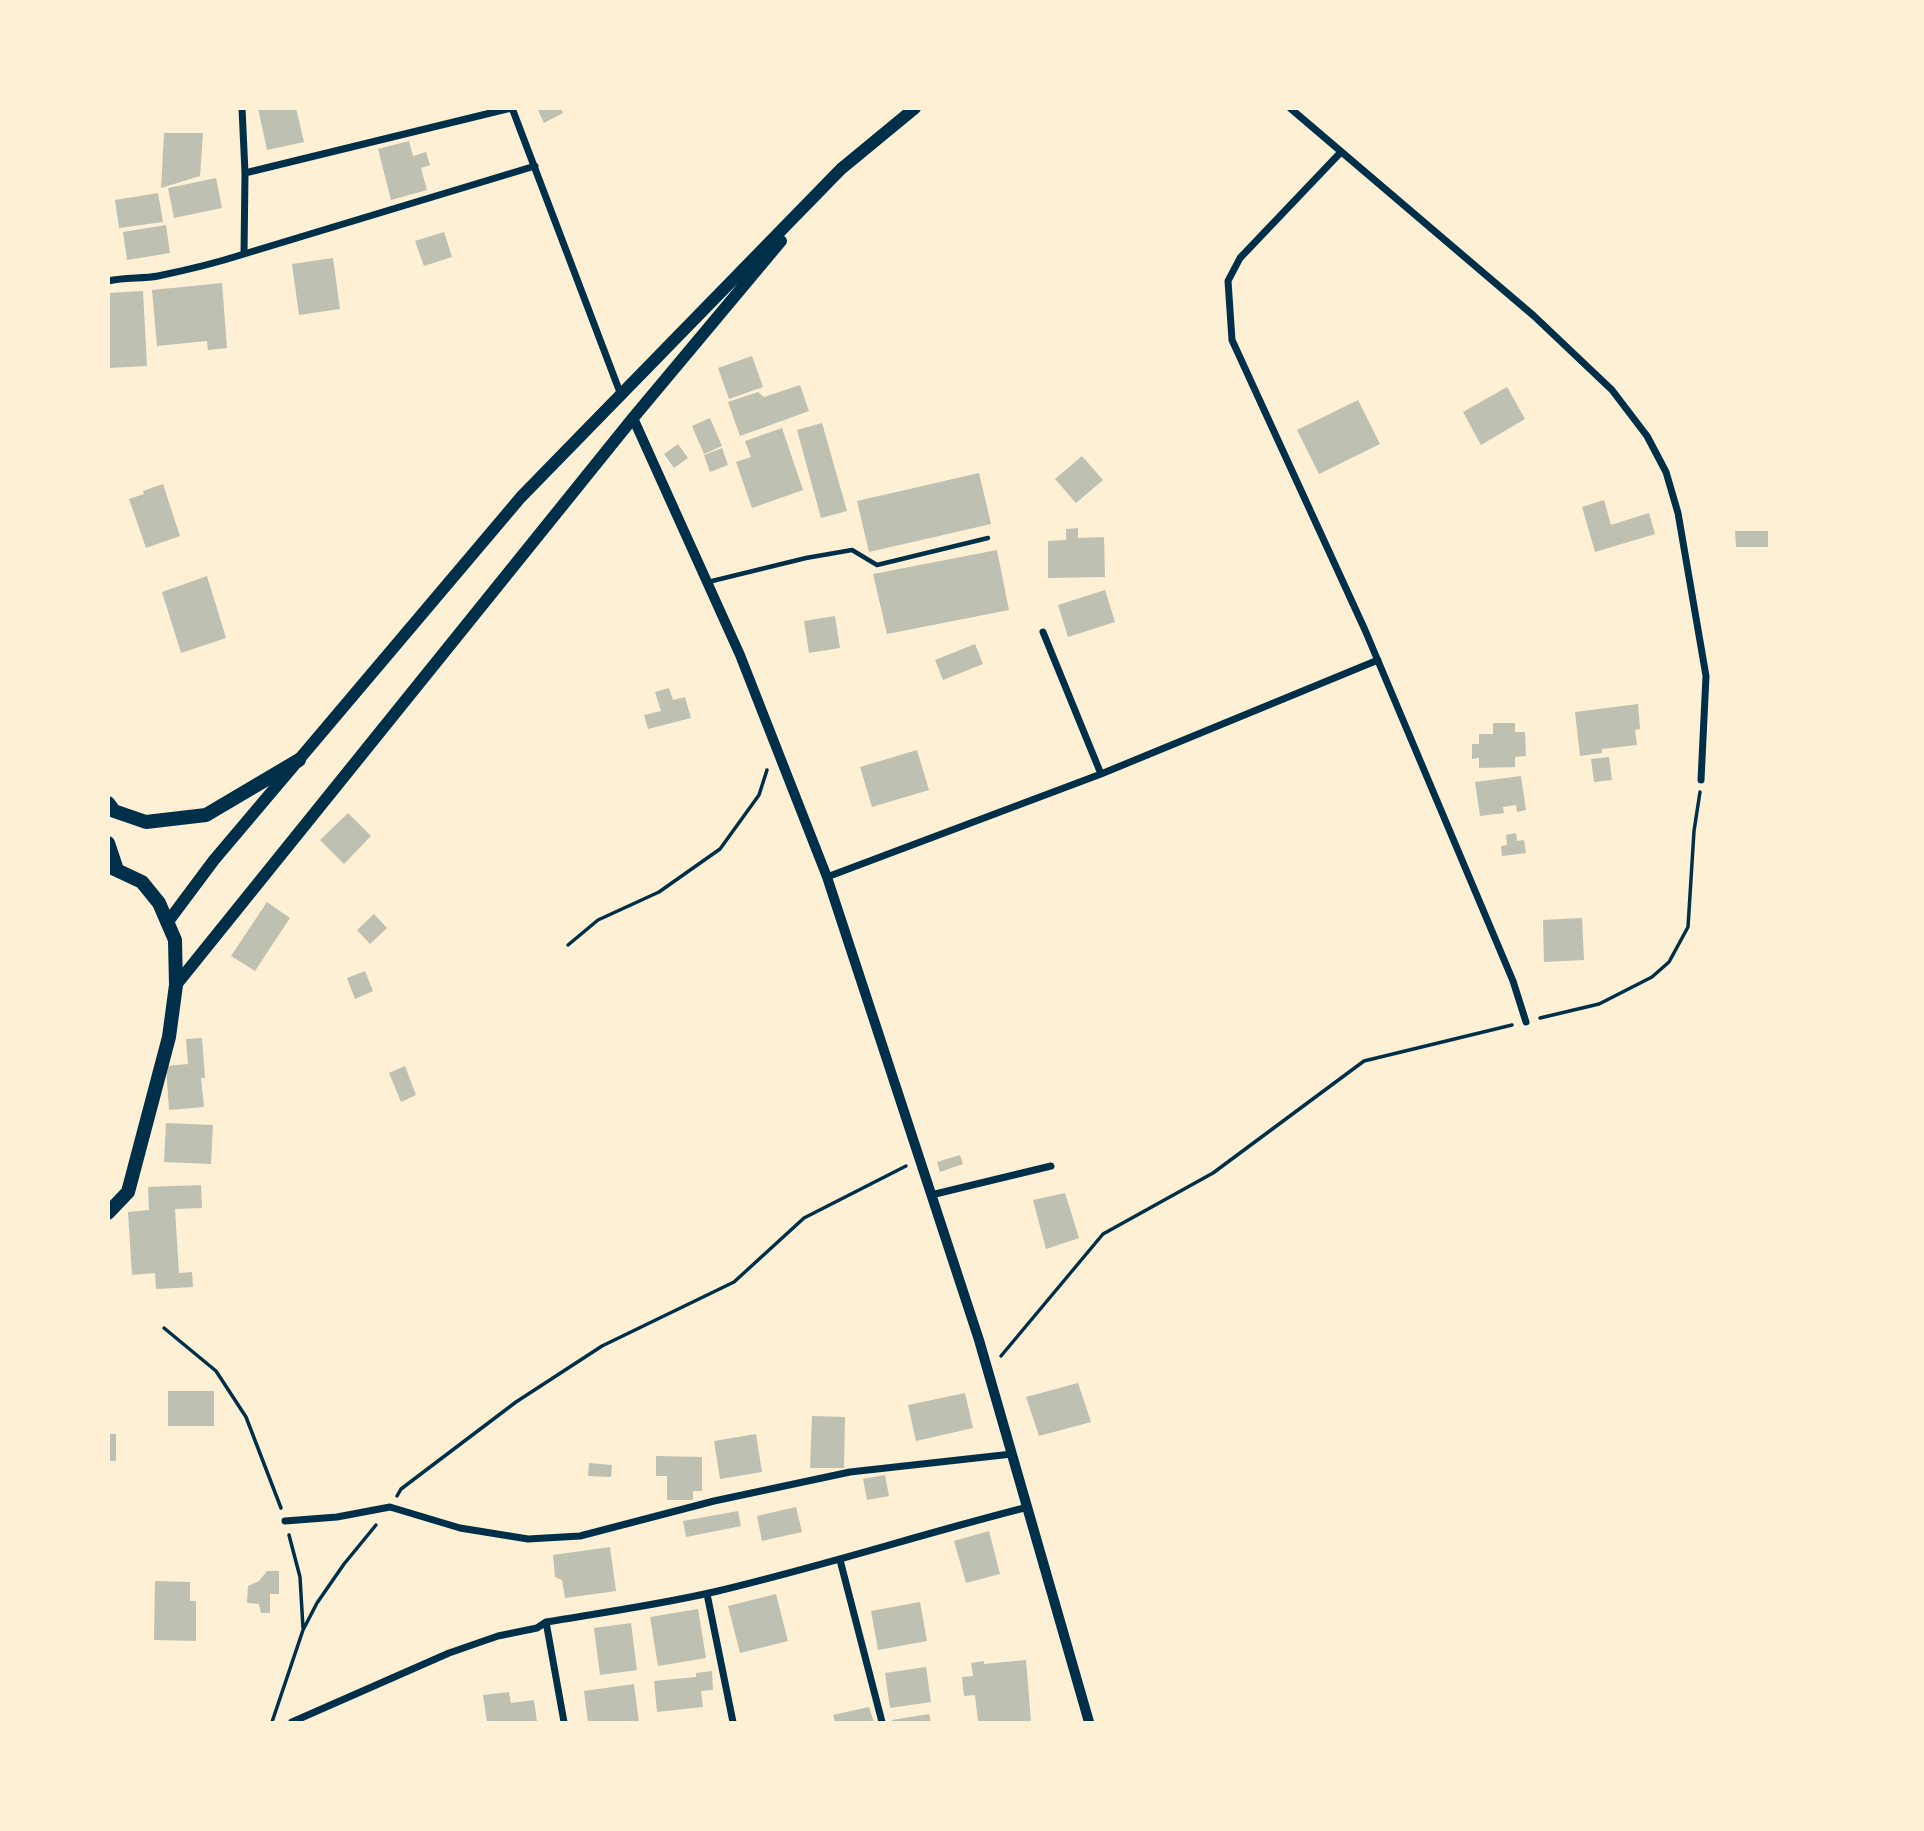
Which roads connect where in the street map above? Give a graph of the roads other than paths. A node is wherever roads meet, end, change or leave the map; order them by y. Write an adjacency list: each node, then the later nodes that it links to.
1 (242, 108): 8 (street)
2 (511, 108): 6 (street); 8 (street)
3 (915, 108): 7 (main road)
4 (1290, 108): 5 (street)
5 (1342, 152): 16 (street); 19 (street)
6 (536, 166): 9 (street); 11 (street)
7 (841, 169): 11 (main road); 12 (main road)
8 (245, 173): 9 (street)
9 (244, 254): 10 (street)
10 (108, 281)
11 (621, 395): 17 (main road)
12 (634, 418): 14 (street); 25 (main road)
13 (988, 538): 14 (lane)
14 (707, 583): 23 (street)
15 (1043, 632): 18 (street)
16 (1378, 660): 18 (street); 26 (street)
17 (299, 760): 20 (main road); 24 (main road)
18 (1101, 774): 23 (street)
19 (1701, 780)
20 (108, 803)
21 (108, 844): 22 (main road)
22 (113, 868): 24 (main road)
23 (827, 877): 28 (street)
24 (167, 923): 25 (main road)
25 (176, 985): 29 (main road)
26 (1526, 1022)
27 (1051, 1166): 28 (street)
28 (931, 1195): 30 (street)
29 (108, 1213)
30 (1012, 1454): 31 (street); 32 (street)
31 (1028, 1507): 33 (street); 40 (street)
32 (285, 1521)
33 (840, 1560): 34 (street); 39 (street)
34 (707, 1594): 35 (street); 38 (street)
35 (546, 1622): 36 (street); 37 (street)
36 (292, 1723)
37 (564, 1723)
38 (733, 1723)
39 (882, 1723)
40 (1089, 1723)

